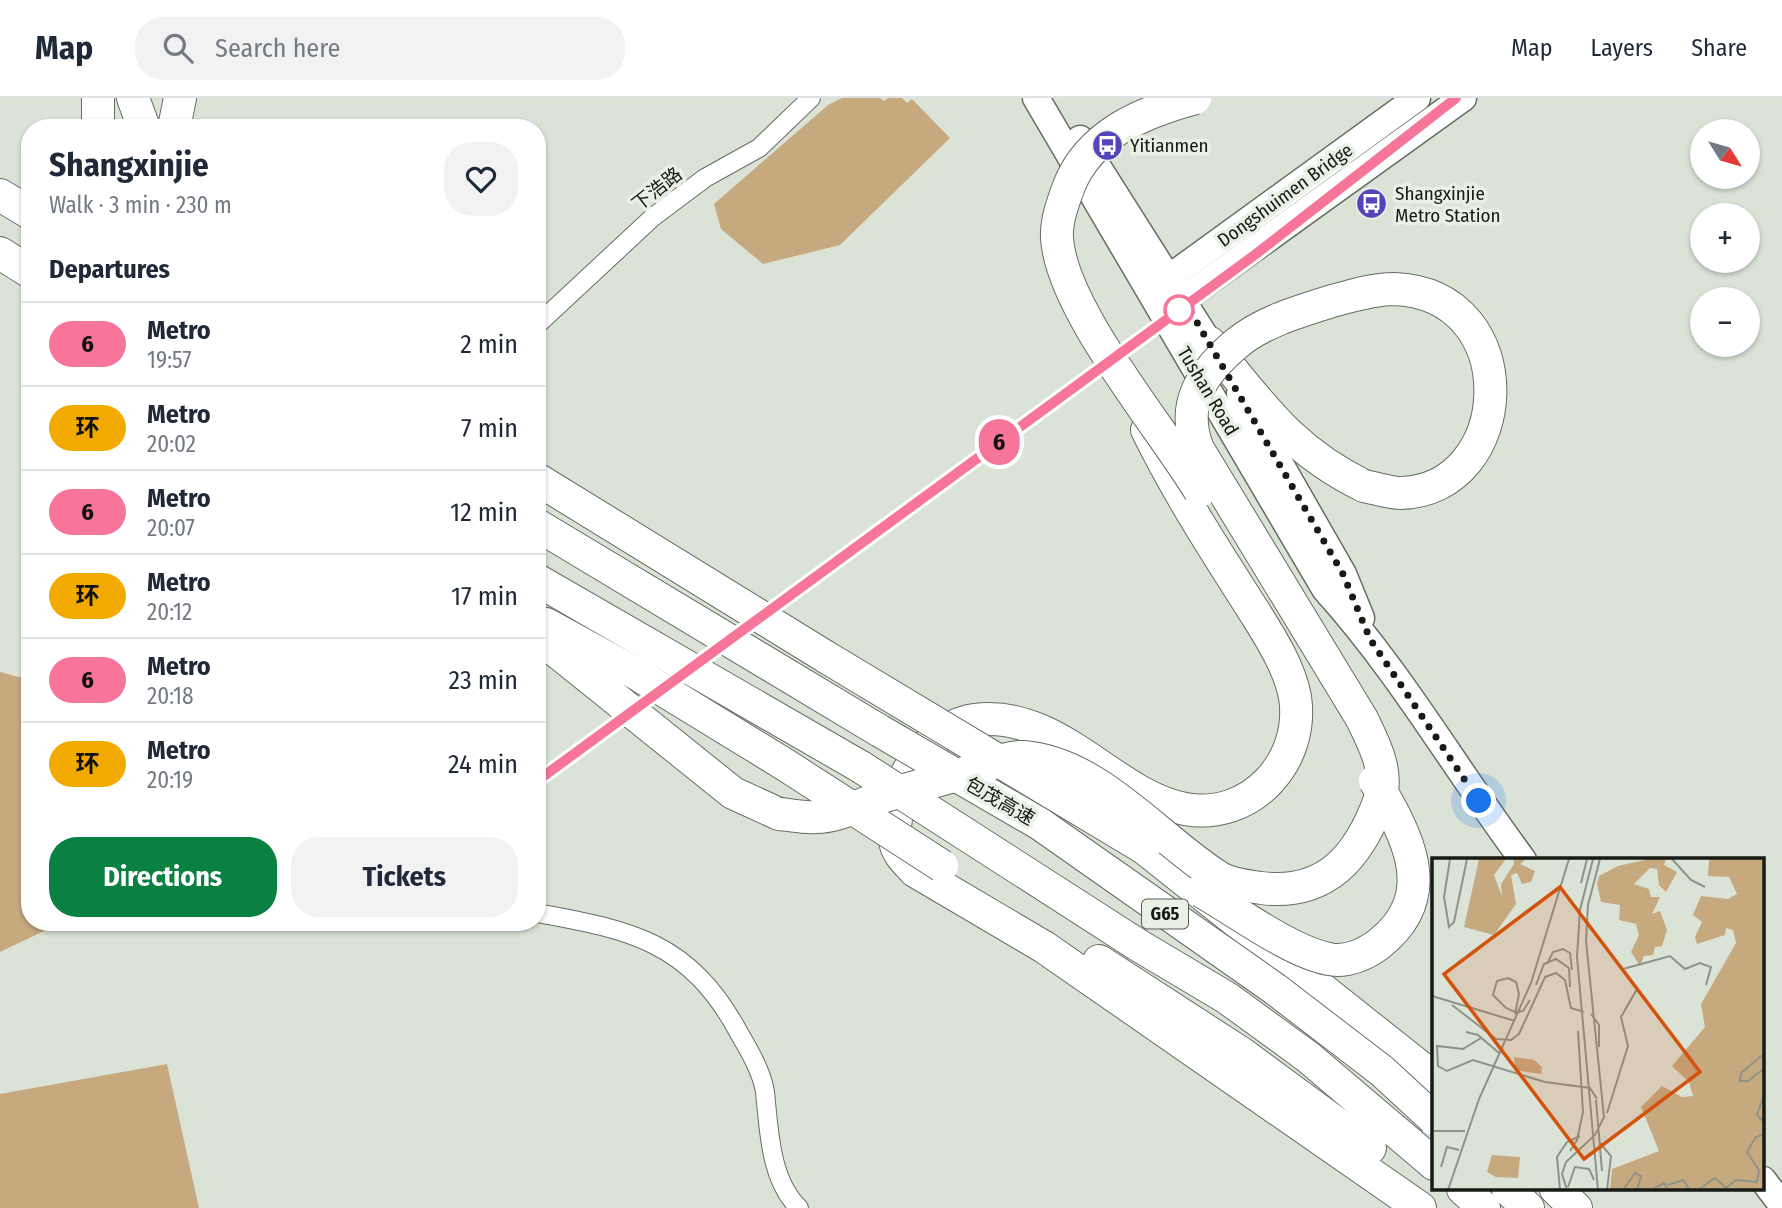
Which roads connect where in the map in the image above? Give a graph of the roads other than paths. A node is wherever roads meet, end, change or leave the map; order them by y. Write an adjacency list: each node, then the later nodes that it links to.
1 (98, 98): 9 (highway)
2 (133, 98): 10 (highway)
3 (811, 98): 16 (street, 下浩路)
4 (1036, 98): 15 (main road, Tushan Road)
5 (1053, 98): 15 (main road, Tushan Road)
6 (1195, 98): 18 (highway, bridge)
7 (1417, 98): 15 (main road, Dongshuimen Bridge)
8 (1463, 98): 15 (main road, Dongshuimen Bridge)
9 (98, 119)
10 (141, 119)
11 (0, 253): 12 (highway)
12 (21, 266)
13 (21, 274): 14 (highway)
14 (0, 277)
15 (1167, 295): 17 (main road, Tushan Road); 25 (main road, Tushan Road)
16 (546, 317)
17 (1210, 343): 24 (highway, bridge); 25 (main road, Tushan Road)
18 (1114, 363): 27 (highway, bridge); 38 (highway, bridge)
19 (546, 462): 22 (highway)
20 (546, 484): 22 (highway)
21 (546, 530): 30 (highway, 包茂高速 / G65, bridge)
22 (650, 536): 27 (highway, bridge)
23 (546, 585): 31 (highway, G65, bridge)
24 (548, 635): 39 (highway, bridge)
25 (1370, 639): 26 (main road, Tushan Road)
26 (1522, 858)
27 (1201, 891): 29 (highway, bridge)
28 (546, 915): 37 (street)
29 (1432, 1076)
30 (1432, 1117)
31 (1432, 1162)
32 (1764, 1181): 36 (main road)
33 (1464, 1190): 40 (highway)
34 (1509, 1190): 41 (highway)
35 (1557, 1190): 42 (highway)
36 (1782, 1205)
37 (799, 1208)
38 (1420, 1208)
39 (1445, 1208)
40 (1484, 1208)
41 (1528, 1208)
42 (1576, 1208)

